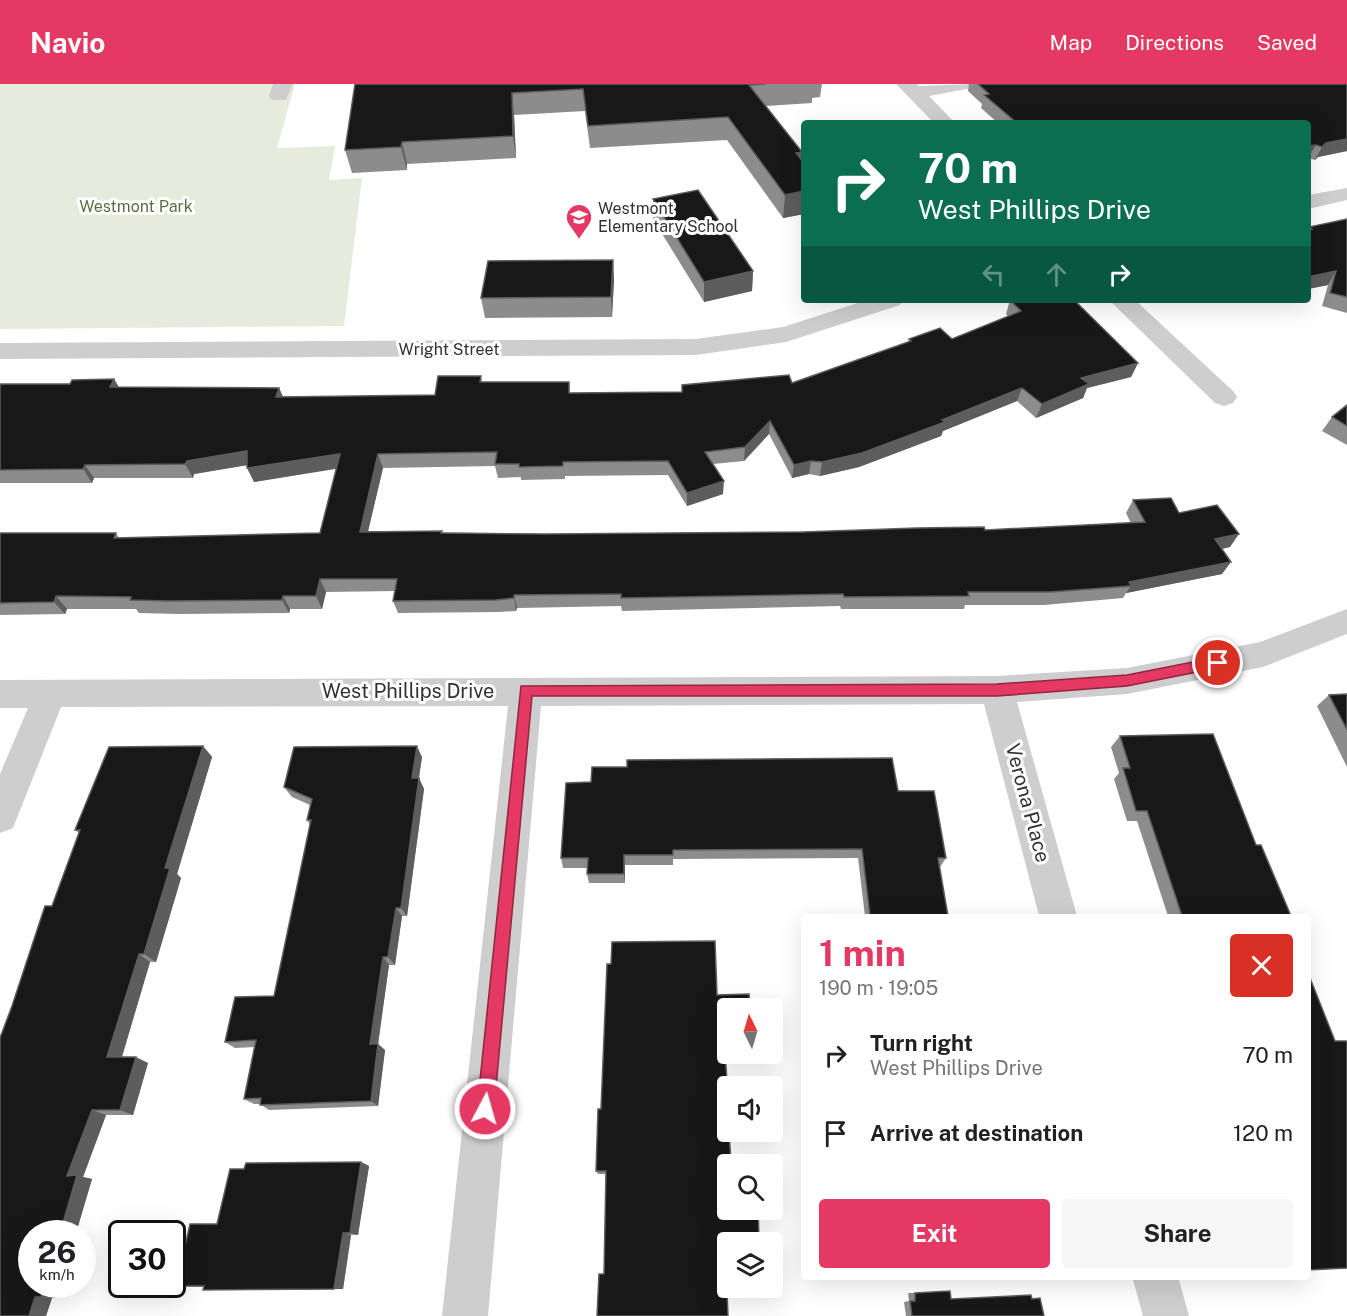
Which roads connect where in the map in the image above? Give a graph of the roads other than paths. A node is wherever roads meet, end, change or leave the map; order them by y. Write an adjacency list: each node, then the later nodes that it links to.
1 (964, 84): 2 (street)
2 (911, 88): 3 (street)
3 (942, 120)
4 (1347, 194): 5 (street)
5 (1311, 201)
6 (883, 303): 8 (street, Wright Street)
7 (1124, 303): 9 (street)
8 (0, 351)
9 (1224, 397)
10 (1347, 621): 12 (street, West Phillips Drive)
11 (526, 690): 12 (street, West Phillips Drive); 13 (street, West Phillips Drive); 18 (street)
12 (997, 690): 16 (street, Verona Place)
13 (50, 693): 14 (street, West Phillips Drive); 15 (street)
14 (0, 694)
15 (0, 817)
16 (1057, 914)
17 (1156, 1280): 19 (street)
18 (465, 1316)
19 (1166, 1316)

